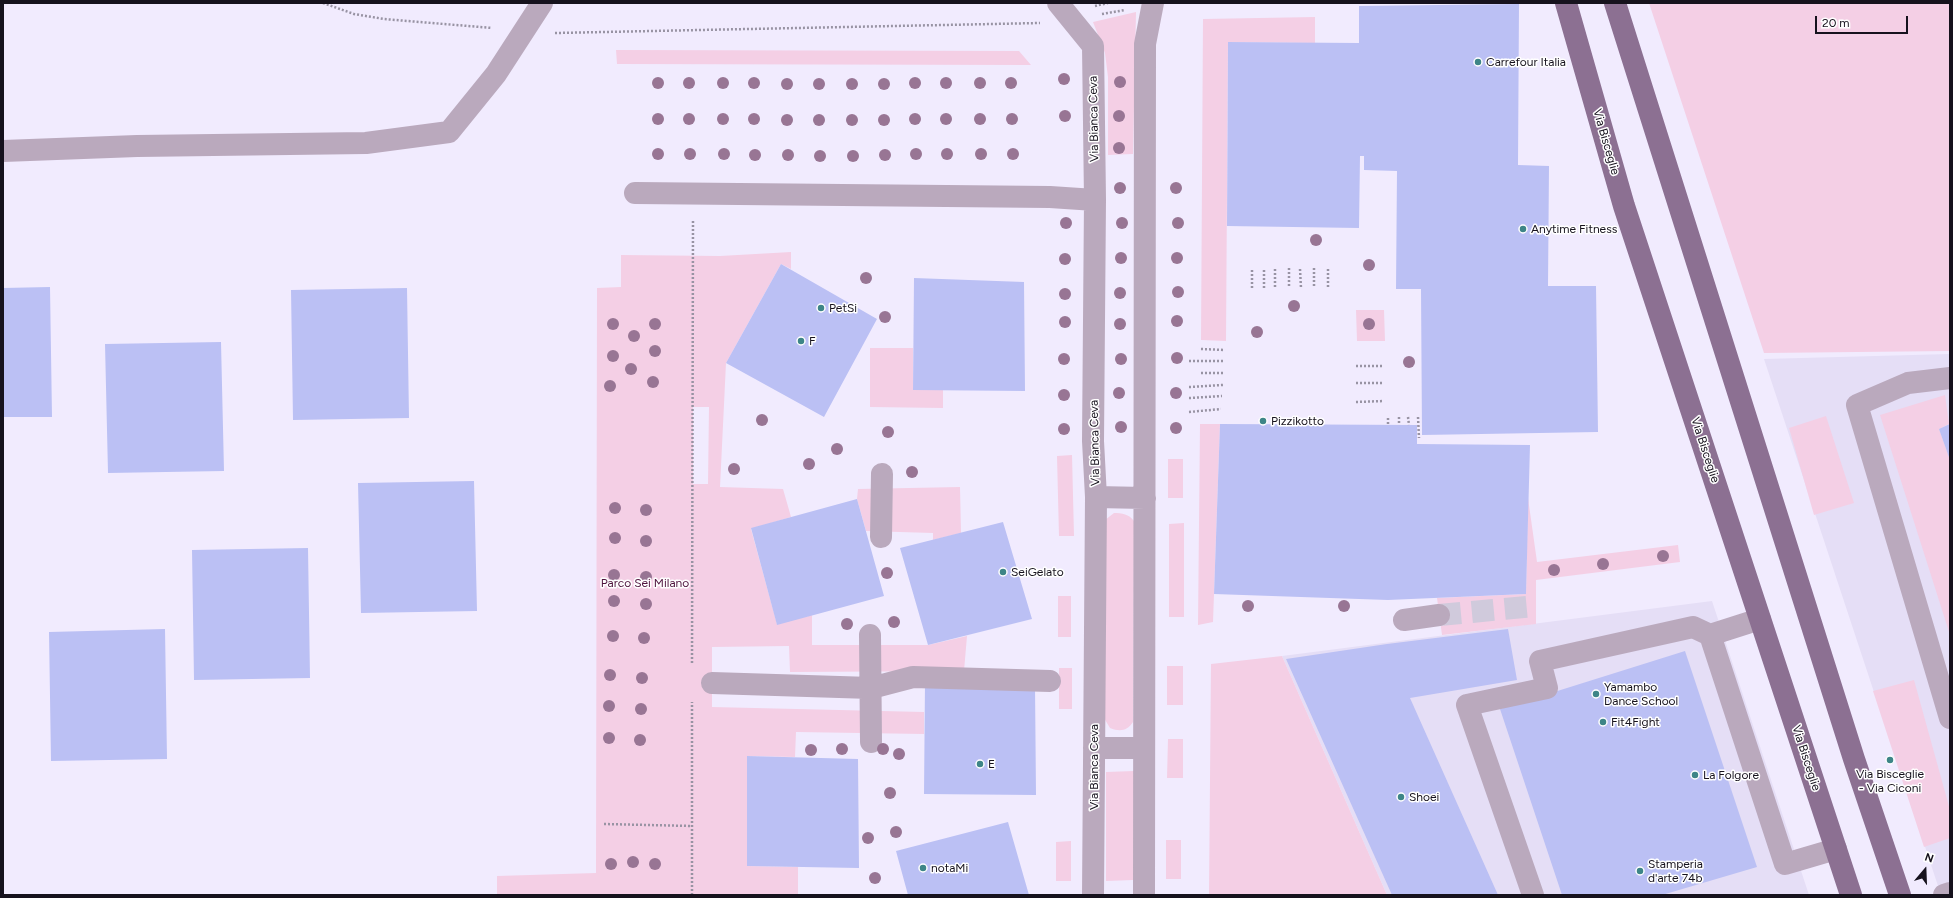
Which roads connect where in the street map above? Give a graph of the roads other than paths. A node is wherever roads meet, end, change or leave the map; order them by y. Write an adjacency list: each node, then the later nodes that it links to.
1 (542, 3): 6 (street)
2 (1058, 3): 8 (street, Via Bianca Ceva)
3 (1566, 3): 15 (main road, Via Bisceglie)
4 (1615, 3): 32 (main road)
5 (1143, 6): 12 (street)
6 (3, 152)
7 (635, 193): 8 (street)
8 (1095, 200): 11 (street, Via Bianca Ceva)
9 (1950, 378): 22 (street)
10 (882, 481): 13 (street)
11 (1096, 497): 12 (street); 24 (street, Via Bianca Ceva)
12 (1145, 498): 25 (street)
13 (881, 534)
14 (1439, 615): 16 (street)
15 (1760, 619): 17 (street); 26 (main road, Via Bisceglie)
16 (1404, 620)
17 (1710, 635): 26 (street); 30 (street)
18 (870, 640): 19 (street)
19 (871, 680): 20 (street); 21 (street); 23 (street)
20 (1050, 682)
21 (712, 683)
22 (1950, 718)
23 (871, 737)
24 (1094, 748): 25 (street); 28 (street, Via Bianca Ceva)
25 (1144, 748): 29 (street)
26 (1836, 849): 31 (main road, Via Bisceglie)
27 (1950, 893): 33 (street)
28 (1093, 895)
29 (1144, 895)
30 (1533, 895)
31 (1851, 895)
32 (1900, 895)
33 (1944, 895)

